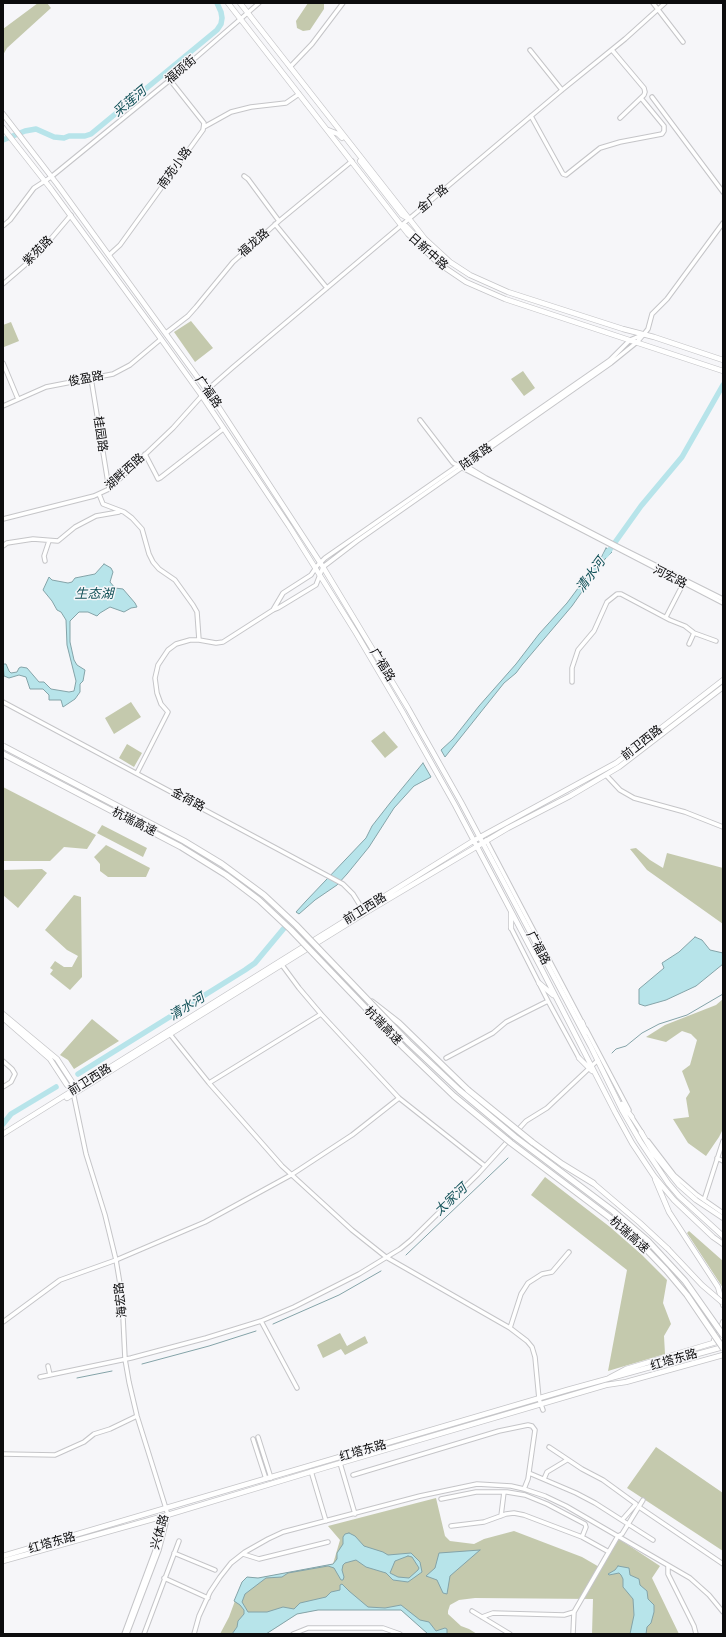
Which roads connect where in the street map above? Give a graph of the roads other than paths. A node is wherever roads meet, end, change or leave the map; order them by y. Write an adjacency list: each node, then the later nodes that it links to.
1 (228, 3): 9 (main road, 日新中路)
2 (240, 3): 8 (main road, 日新中路)
3 (259, 3): 8 (street, 福硕街)
4 (343, 3): 13 (street)
5 (653, 3): 7 (street)
6 (666, 3): 7 (street, 金广路)
7 (658, 10): 10 (street); 12 (street, 金广路)
8 (248, 13): 9 (street, 福硕街); 13 (main road, 日新中路)
9 (240, 19): 14 (street, 福硕街); 16 (main road, 日新中路)
10 (683, 42)
11 (530, 50): 15 (street)
12 (612, 50): 15 (street, 金广路); 18 (street)
13 (290, 67): 22 (main road, 日新中路)
14 (170, 80): 23 (street); 28 (street, 福硕街)
15 (562, 90): 20 (street, 金广路)
16 (299, 94): 23 (street); 24 (main road, 日新中路)
17 (652, 97): 30 (street)
18 (641, 98): 20 (street); 21 (street)
19 (3, 114): 28 (main road, 广福路)
20 (531, 116): 32 (street, 金广路)
21 (620, 118)
22 (334, 124): 24 (main road); 32 (main road, 日新中路)
23 (204, 127): 38 (street, 南苑小路)
24 (326, 129): 26 (main road, 日新中路); 32 (main road)
25 (5, 130): 29 (main road, 广福路)
26 (352, 161): 33 (street, 福龙路); 37 (main road, 日新中路)
27 (244, 176): 33 (street)
28 (51, 177): 29 (street, 福硕街); 38 (main road, 广福路)
29 (45, 181): 31 (main road, 广福路); 36 (street, 福硕街)
30 (723, 192)
31 (71, 215): 41 (street, 紫苑路); 45 (main road, 广福路)
32 (409, 219): 37 (street, 金广路); 39 (main road, 日新中路)
33 (279, 221): 35 (street, 福龙路)
34 (723, 223): 44 (street, 陆家路)
35 (275, 224): 42 (street); 43 (street, 福龙路)
36 (3, 226)
37 (401, 226): 39 (main road); 40 (main road, 日新中路); 42 (street, 金广路)
38 (109, 255): 43 (main road, 广福路)
39 (450, 262): 40 (main road); 44 (main road, 日新中路)
40 (446, 269): 46 (main road, 日新中路)
41 (3, 284)
42 (327, 288): 52 (street, 金广路)
43 (166, 333): 52 (main road, 广福路)
44 (644, 334): 46 (street); 47 (street, 陆家路); 48 (main road, 日新中路)
45 (161, 339): 51 (street, 俊盈路); 53 (main road, 广福路)
46 (630, 340): 47 (main road, 日新中路); 59 (street, 陆家路)
47 (637, 342): 50 (main road, 日新中路); 59 (street, 陆家路)
48 (723, 360)
49 (3, 363): 54 (street)
50 (723, 371)
51 (91, 378): 54 (street, 俊盈路); 60 (street, 桂园路)
52 (207, 390): 53 (street, 金广路); 68 (main road, 广福路)
53 (202, 396): 57 (main road, 广福路); 58 (street, 湖畔西路)
54 (18, 399): 55 (street, 俊盈路)
55 (3, 406)
56 (420, 420): 59 (street)
57 (223, 429): 58 (street); 69 (main road, 广福路)
58 (146, 454): 60 (street, 湖畔西路)
59 (461, 465): 66 (street); 68 (street, 陆家路)
60 (109, 489): 61 (street, 湖畔西路)
61 (99, 494): 62 (street); 63 (street, 湖畔西路)
62 (124, 512): 64 (street); 77 (street)
63 (3, 519)
64 (49, 541): 65 (street); 67 (street)
65 (3, 546)
66 (618, 548): 71 (street, 河宏路); 72 (street, 河宏路)
67 (44, 561)
68 (322, 565): 69 (street, 陆家路); 70 (street, 陆家路); 90 (main road, 广福路)
69 (315, 569): 70 (main road, 广福路); 74 (street, 陆家路)
70 (319, 575): 74 (street, 陆家路); 92 (main road, 广福路)
71 (684, 584): 73 (street, 河宏路); 75 (street)
72 (723, 599)
73 (723, 603)
74 (273, 610): 77 (street, 陆家路)
75 (666, 617): 76 (street); 81 (street)
76 (694, 633): 78 (street); 79 (street)
77 (199, 640): 86 (street, 陆家路)
78 (716, 641)
79 (689, 644)
80 (723, 680): 89 (main road, 前卫西路)
81 (572, 682)
82 (723, 686): 87 (main road, 前卫西路)
83 (3, 702): 86 (street, 金荷路)
84 (3, 746): 100 (highway, 杭瑞高速, bridge)
85 (3, 754): 148 (highway, 杭瑞高速, bridge)
86 (137, 773): 95 (street, 金荷路)
87 (606, 775): 88 (street); 91 (main road, 前卫西路)
88 (723, 826)
89 (484, 835): 90 (main road, 前卫西路); 91 (street)
90 (479, 838): 92 (main road, 前卫西路); 93 (main road, 广福路)
91 (487, 840): 93 (main road, 前卫西路); 106 (street)
92 (473, 841): 94 (main road, 广福路); 95 (main road, 前卫西路)
93 (482, 843): 94 (main road, 前卫西路); 108 (main road, 广福路)
94 (476, 846): 96 (main road, 广福路); 98 (main road, 前卫西路)
95 (363, 910): 107 (main road, 前卫西路)
96 (511, 911): 97 (main road); 101 (main road, 广福路)
97 (511, 928): 99 (street)
98 (282, 965): 104 (street); 107 (main road, 前卫西路)
99 (539, 983): 101 (main road); 102 (street)
100 (360, 992): 129 (highway, bridge); 145 (highway, 杭瑞高速, bridge)
101 (556, 998): 113 (main road, 广福路)
102 (548, 1001): 109 (street); 110 (street)
103 (3, 1014): 116 (main road, 海宏路)
104 (320, 1014): 114 (street); 117 (street)
105 (3, 1018): 116 (main road, 海宏路)
106 (582, 1022): 108 (main road); 119 (street)
107 (169, 1034): 114 (street); 116 (main road, 前卫西路)
108 (591, 1047): 111 (main road, 广福路)
109 (446, 1058)
110 (579, 1058): 113 (main road)
111 (598, 1060): 113 (street); 118 (main road, 广福路)
112 (3, 1061): 115 (street)
113 (590, 1067): 126 (street); 128 (main road, 广福路)
114 (209, 1083): 127 (street)
115 (3, 1087)
116 (74, 1092): 121 (main road, 前卫西路); 122 (main road, 前卫西路); 137 (street, 海宏路)
117 (399, 1098): 126 (street); 127 (street)
118 (617, 1099): 119 (main road); 133 (main road, 广福路)
119 (632, 1117): 120 (street)
120 (641, 1132): 130 (street); 132 (main road)
121 (3, 1134)
122 (3, 1138)
123 (723, 1141): 124 (street)
124 (717, 1158): 125 (street); 130 (street)
125 (723, 1162)
126 (485, 1166): 136 (street)
127 (291, 1175): 136 (street); 137 (street)
128 (654, 1176): 134 (main road, 广福路); 138 (main road)
129 (592, 1183): 140 (main road, bridge)
130 (704, 1200): 131 (street)
131 (723, 1213)
132 (723, 1218)
133 (723, 1236)
134 (723, 1244)
135 (569, 1252): 144 (street)
136 (386, 1257): 141 (street); 144 (street)
137 (116, 1260): 142 (street); 150 (street, 海宏路)
138 (718, 1287): 139 (main road); 140 (main road)
139 (723, 1292)
140 (723, 1304)
141 (261, 1321): 150 (street); 155 (street)
142 (3, 1322)
143 (723, 1322): 147 (main road)
144 (510, 1328): 156 (street)
145 (723, 1335)
146 (723, 1340): 147 (main road)
147 (707, 1346): 154 (main road)
148 (723, 1348): 154 (main road, 红塔东路)
149 (723, 1355): 157 (main road, 红塔东路)
150 (125, 1359): 152 (street); 159 (street, 海宏路)
151 (48, 1366): 152 (street)
152 (50, 1375): 153 (street)
153 (40, 1377)
154 (607, 1379): 156 (main road, 红塔东路)
155 (297, 1388)
156 (539, 1399): 157 (street); 169 (main road, 红塔东路)
157 (541, 1405): 158 (street); 165 (main road, 红塔东路)
158 (543, 1410)
159 (137, 1416): 163 (street); 176 (street, 海宏路)
160 (258, 1437): 169 (street)
161 (254, 1439): 169 (street)
162 (549, 1448): 164 (street)
163 (3, 1454)
164 (567, 1460): 170 (street); 180 (street)
165 (340, 1463): 166 (main road, 红塔东路); 177 (street)
166 (311, 1471): 178 (main road, 红塔东路); 181 (street)
167 (529, 1473): 168 (street); 170 (street); 171 (street)
168 (353, 1475)
169 (268, 1479): 176 (main road, 红塔东路)
170 (544, 1479): 180 (street)
171 (524, 1489): 177 (street); 184 (street)
172 (504, 1492): 173 (street); 179 (street); 185 (street)
173 (441, 1499)
174 (643, 1500): 175 (street)
175 (639, 1507): 182 (street); 194 (street)
176 (166, 1509): 178 (street, 兴体路); 192 (main road, 红塔东路)
177 (355, 1514): 181 (street)
178 (166, 1516): 193 (main road, 红塔东路); 203 (street, 兴体路)
179 (501, 1516): 183 (street); 185 (street)
180 (622, 1520): 182 (street)
181 (326, 1521): 191 (street)
182 (628, 1524): 184 (street); 186 (street)
183 (451, 1526)
184 (618, 1536): 189 (street); 195 (street)
185 (582, 1538): 189 (street)
186 (653, 1540)
187 (178, 1541): 190 (street)
188 (328, 1542): 191 (street)
189 (609, 1552): 200 (street)
190 (174, 1553): 196 (street); 197 (street)
191 (242, 1554): 198 (street)
192 (3, 1556)
193 (3, 1561)
194 (723, 1564)
195 (668, 1566): 201 (street); 210 (street)
196 (215, 1570)
197 (164, 1578): 198 (street); 204 (street)
198 (208, 1598): 205 (street)
199 (472, 1611): 202 (street)
200 (574, 1612): 202 (street); 209 (street)
201 (723, 1612)
202 (482, 1617): 208 (street)
203 (125, 1634)
204 (144, 1634)
205 (194, 1634)
206 (293, 1634): 207 (street)
207 (400, 1634)
208 (510, 1634)
209 (573, 1634)
210 (696, 1634)

